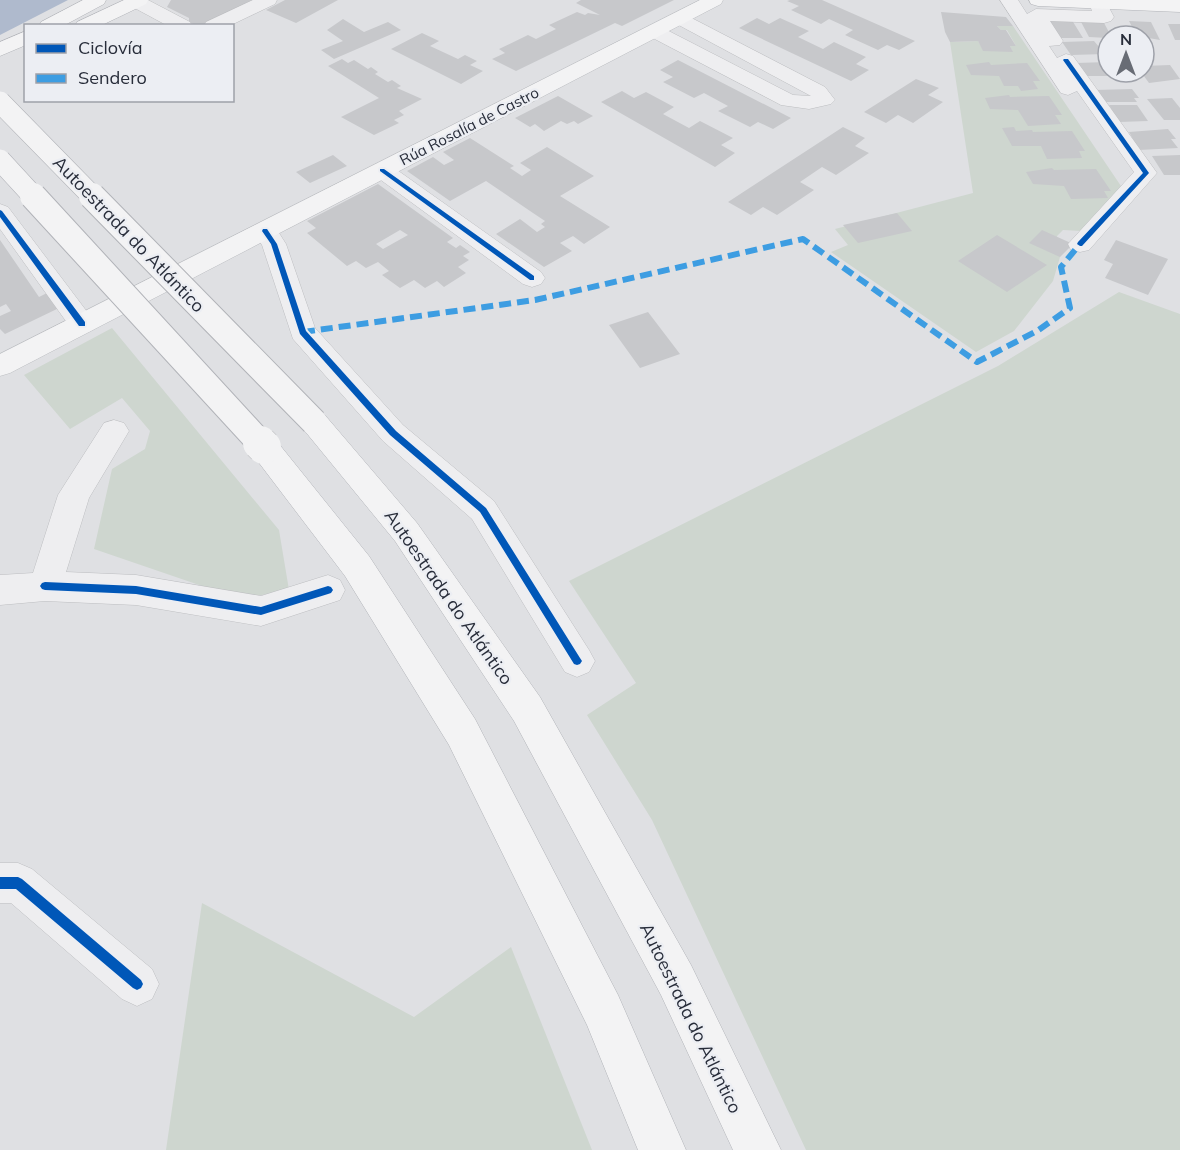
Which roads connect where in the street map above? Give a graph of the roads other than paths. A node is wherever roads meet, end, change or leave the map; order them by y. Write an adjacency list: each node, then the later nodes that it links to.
1 (98, 0): 11 (main road)
2 (268, 0): 14 (street)
3 (714, 0): 10 (main road, Rúa Rosalía de Castro)
4 (1009, 0): 20 (street)
5 (1038, 0): 8 (main road)
6 (137, 1): 12 (main road); 13 (street)
7 (1141, 2): 8 (main road); 9 (main road)
8 (1098, 3): 20 (street)
9 (1180, 6)
10 (680, 18): 15 (main road, Rúa Rosalía de Castro); 15 (street)
11 (52, 24)
12 (88, 24)
13 (179, 24)
14 (217, 24)
15 (654, 31): 23 (main road, Rúa Rosalía de Castro)
16 (24, 38): 17 (main road)
17 (0, 50)
18 (24, 54): 19 (main road)
19 (0, 64)
20 (1065, 71): 24 (street); 27 (street)
21 (0, 102): 39 (main road, Autoestrada do Atlántico, bridge)
22 (0, 160): 38 (main road, bridge)
23 (382, 170): 26 (main road, Rúa Rosalía de Castro); 28 (street)
24 (1127, 178)
25 (0, 213): 29 (street)
26 (265, 231): 29 (main road, Rúa Rosalía de Castro); 35 (street)
27 (1080, 244)
28 (532, 278)
29 (82, 324): 30 (main road, Rúa Rosalía de Castro)
30 (0, 366)
31 (114, 431): 32 (street)
32 (45, 586): 33 (street); 34 (street)
33 (0, 590)
34 (328, 590)
35 (577, 661)
36 (0, 883): 37 (street)
37 (137, 984)
38 (662, 1150)
39 (757, 1150)

